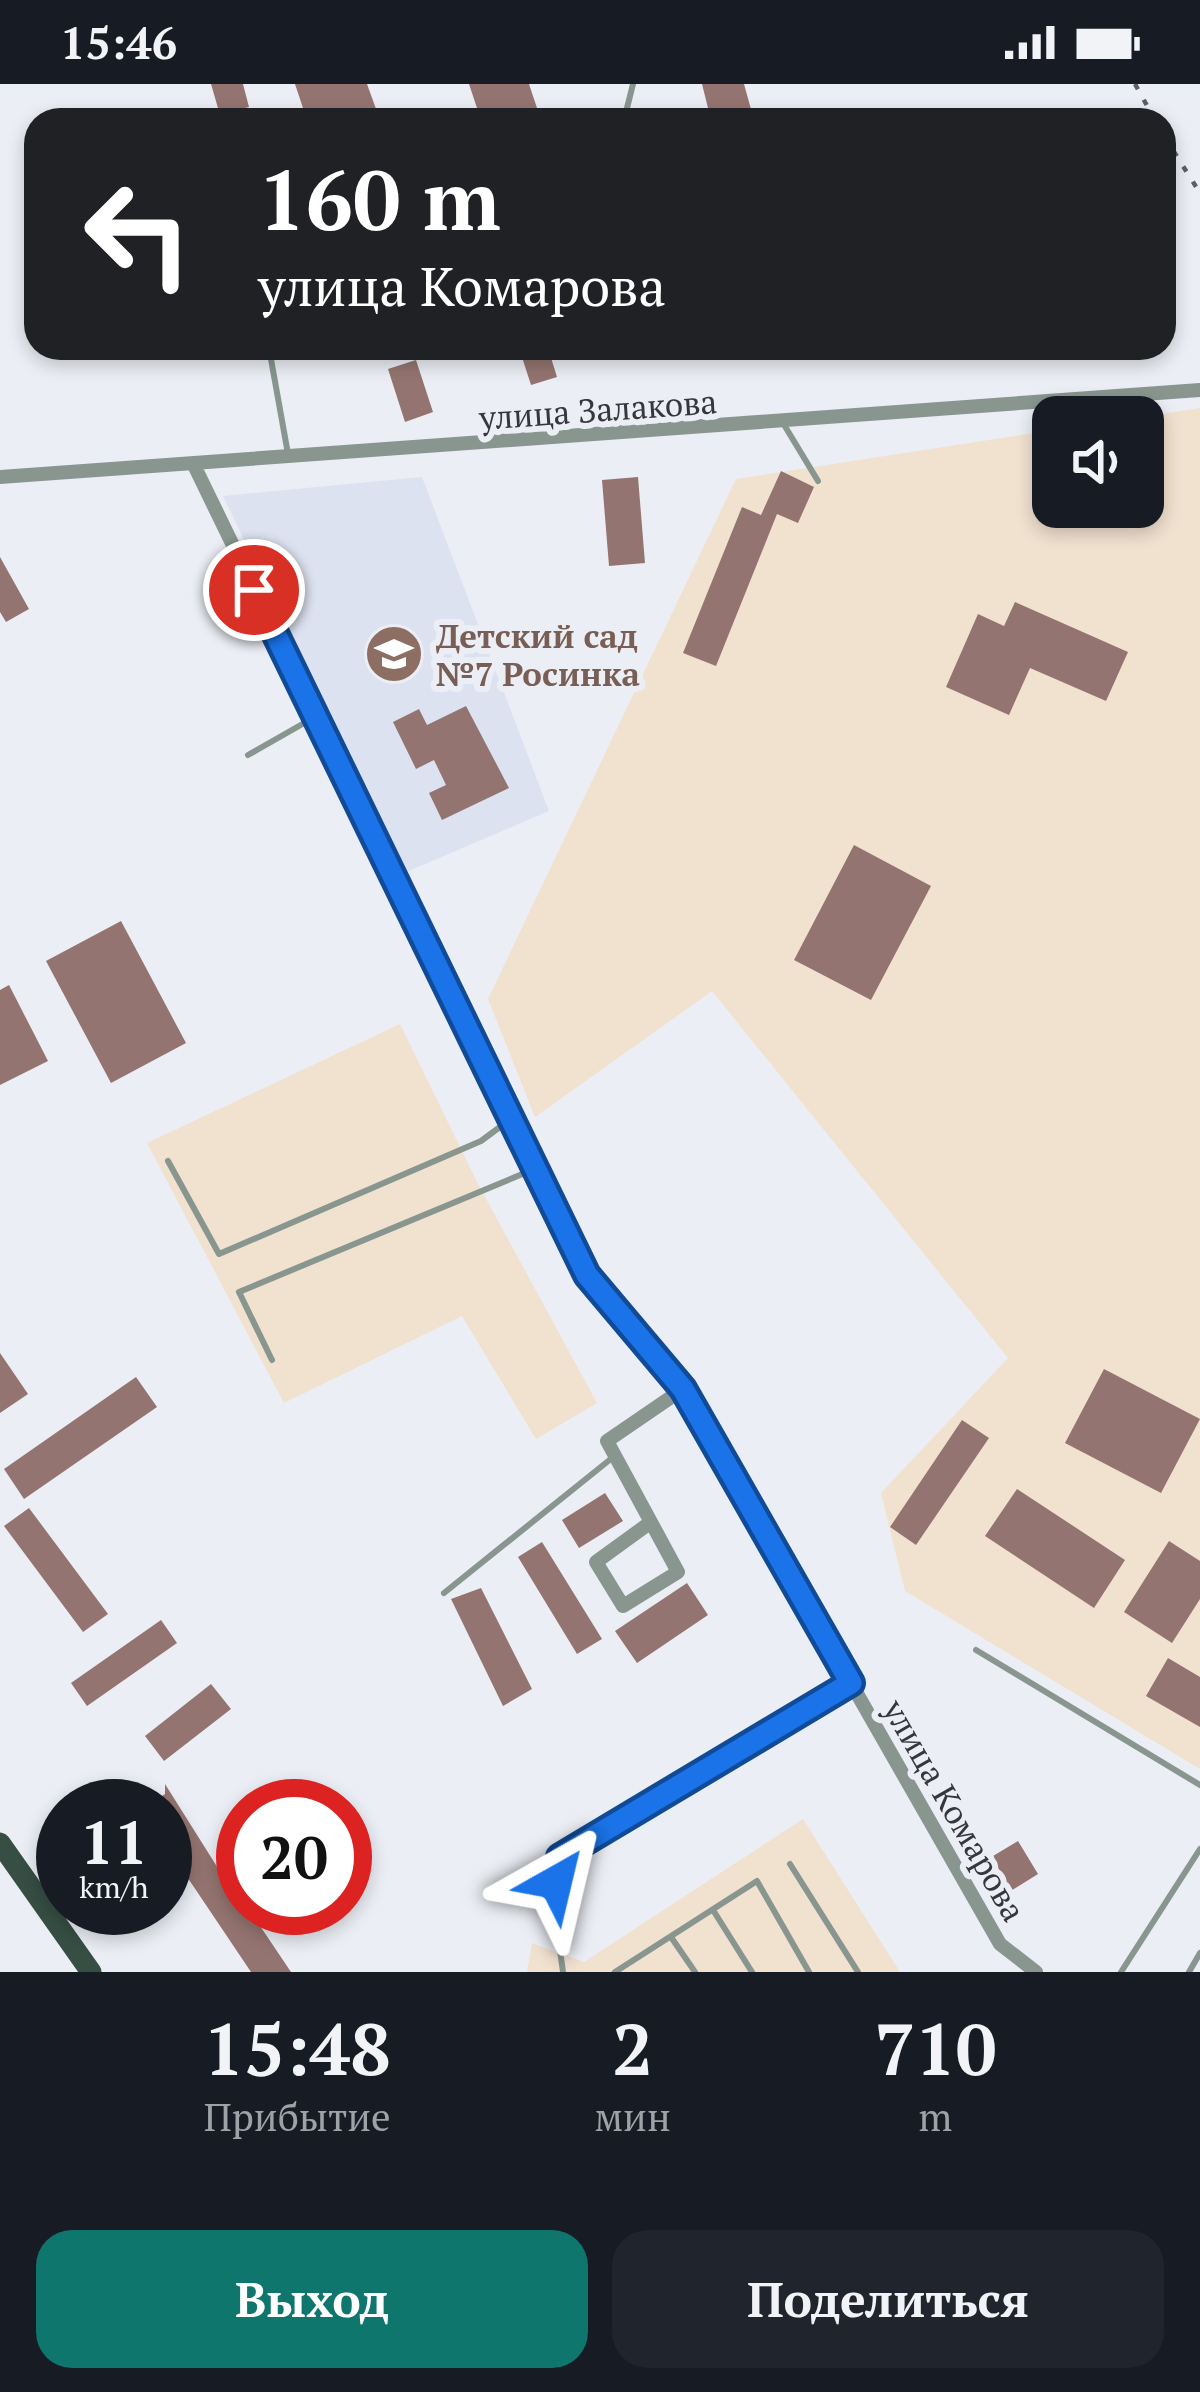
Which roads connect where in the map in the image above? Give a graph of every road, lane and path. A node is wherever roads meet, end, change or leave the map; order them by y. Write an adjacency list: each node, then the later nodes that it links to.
1 (270, 360): 4 (lane)
2 (1200, 390): 3 (street, улица Залакова)
3 (783, 423): 4 (street, улица Залакова); 7 (lane)
4 (289, 457): 5 (street, улица Залакова)
5 (193, 463): 6 (street, улица Залакова); 8 (street, улица Комарова)
6 (0, 477)
7 (818, 481)
8 (316, 716): 9 (lane); 10 (street, улица Комарова)
9 (248, 755)
10 (511, 1119): 11 (lane); 12 (street, улица Комарова)
11 (168, 1161)
12 (536, 1169): 13 (lane); 14 (street, улица Комарова)
13 (272, 1360)
14 (683, 1389): 15 (street); 19 (street, улица Комарова)
15 (615, 1456): 16 (street); 17 (lane)
16 (651, 1522): 16 (street)
17 (444, 1593)
18 (976, 1650): 20 (lane)
19 (851, 1683): 23 (street); 29 (street, улица Комарова)
20 (1200, 1785)
21 (1200, 1849): 38 (lane)
22 (3, 1853): 30 (main road)
23 (560, 1857): 31 (lane)
24 (790, 1864): 37 (lane)
25 (712, 1910): 26 (lane); 35 (lane); 36 (lane)
26 (671, 1936): 28 (lane); 34 (lane)
27 (1200, 1953): 39 (lane)
28 (632, 1961): 32 (lane); 33 (lane)
29 (1028, 1970)
30 (91, 1972)
31 (562, 1972)
32 (615, 1972)
33 (639, 1972)
34 (695, 1972)
35 (752, 1972)
36 (809, 1972)
37 (858, 1972)
38 (1121, 1972)
39 (1190, 1972)

